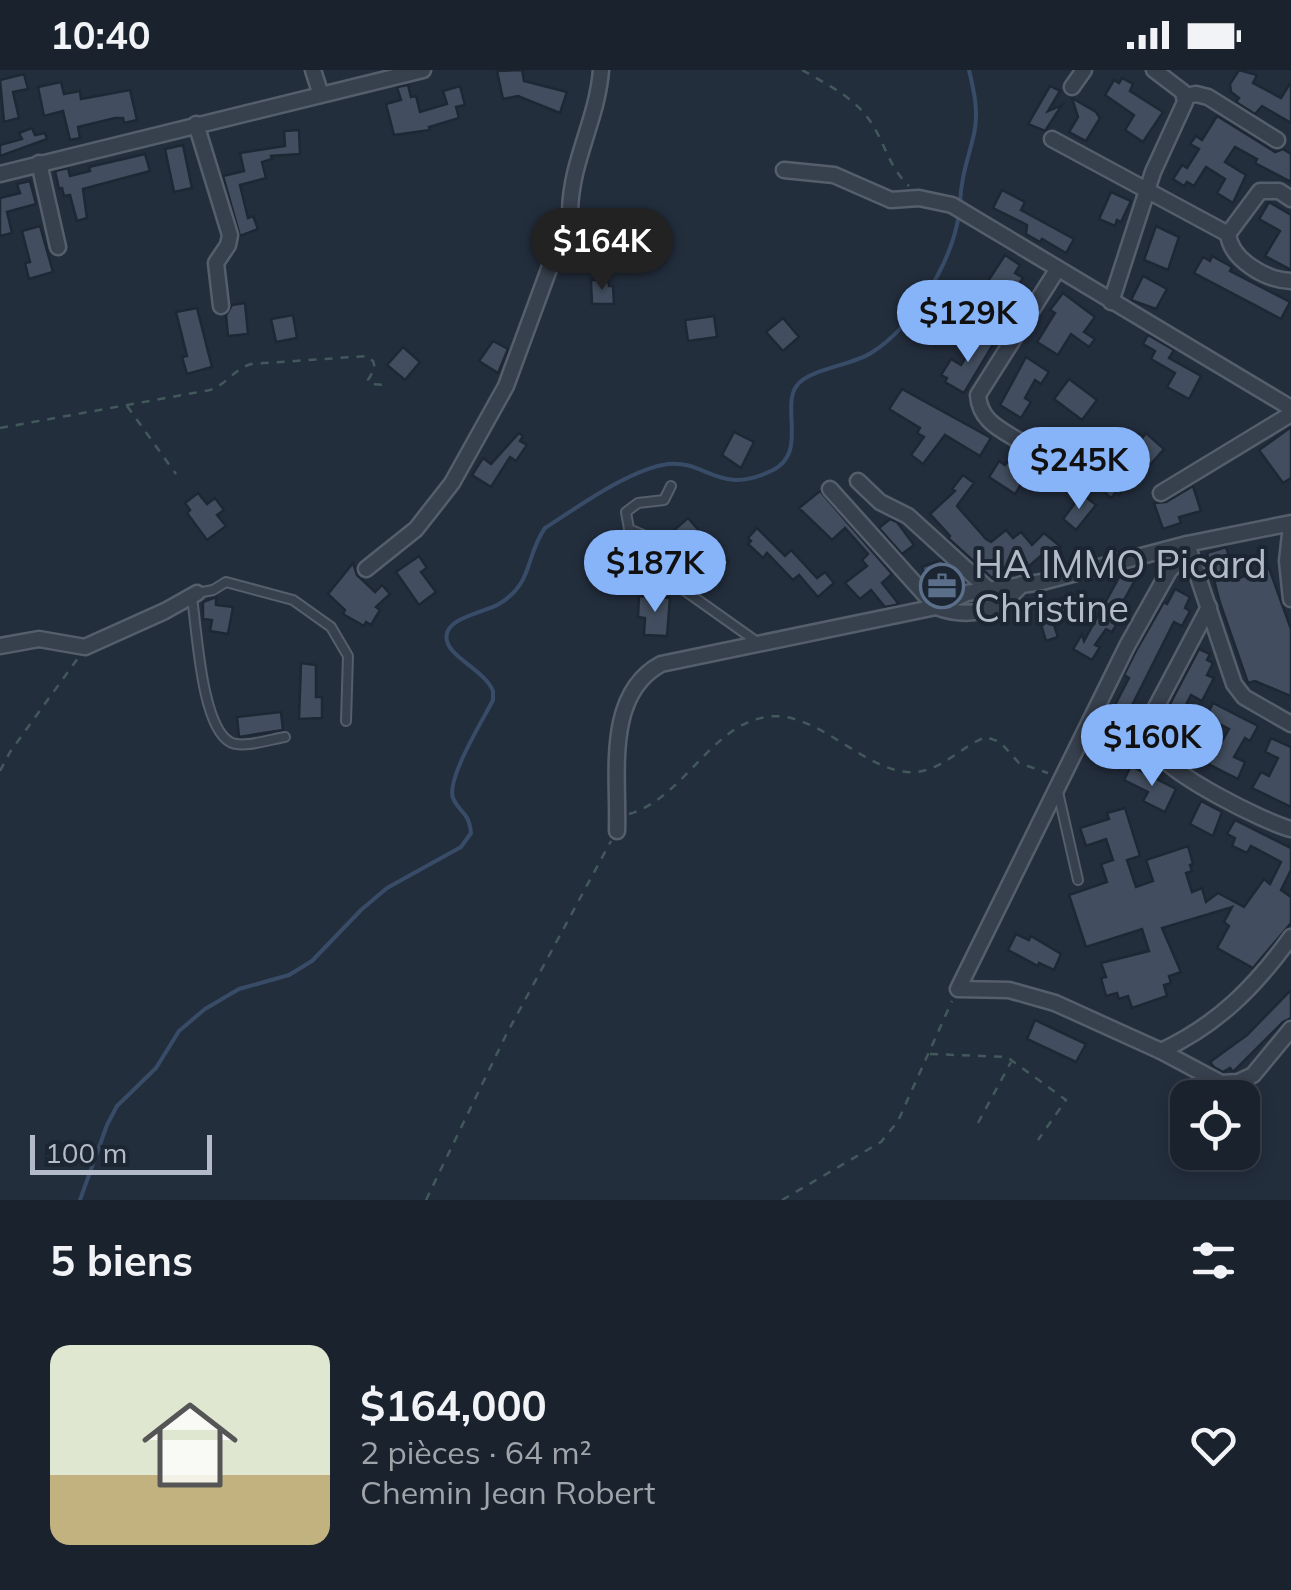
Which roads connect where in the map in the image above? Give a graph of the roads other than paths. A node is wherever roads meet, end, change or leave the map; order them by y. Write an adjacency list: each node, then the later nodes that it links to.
1 (313, 70): 7 (street)
2 (424, 70): 7 (street)
3 (601, 70): 31 (street)
4 (1084, 70): 6 (street)
5 (1154, 70): 8 (street)
6 (1072, 87)
7 (322, 95): 9 (street)
8 (1185, 96): 11 (street); 15 (street)
9 (196, 124): 12 (street); 22 (street)
10 (1052, 138): 15 (street)
11 (1277, 140)
12 (39, 163): 14 (street); 18 (street)
13 (784, 170): 19 (street)
14 (0, 174)
15 (1147, 192): 17 (street); 21 (street)
16 (1291, 199): 17 (street)
17 (1228, 234): 20 (street)
18 (58, 248)
19 (1057, 270): 21 (street); 24 (street)
20 (1291, 281)
21 (1111, 302): 23 (street)
22 (221, 306)
23 (1291, 411): 28 (street)
24 (1024, 444)
25 (858, 481): 33 (street)
26 (671, 486): 38 (lane)
27 (830, 489): 36 (street)
28 (1161, 493)
29 (1291, 524): 30 (street); 35 (street)
30 (1188, 547): 32 (street); 37 (street); 43 (street)
31 (366, 569)
32 (1022, 584): 33 (street); 36 (street)
33 (988, 588): 36 (street)
34 (195, 595): 39 (street); 40 (lane); 42 (lane)
35 (1291, 599)
36 (936, 607): 38 (street)
37 (1208, 608): 41 (street); 44 (street)
38 (763, 645): 45 (street)
39 (0, 646)
40 (346, 721)
41 (1291, 724)
42 (285, 737)
43 (1061, 785): 46 (lane); 49 (street)
44 (1291, 828)
45 (617, 830)
46 (1078, 880)
47 (1291, 937): 49 (street)
48 (1291, 1029): 49 (street)
49 (1161, 1051)

